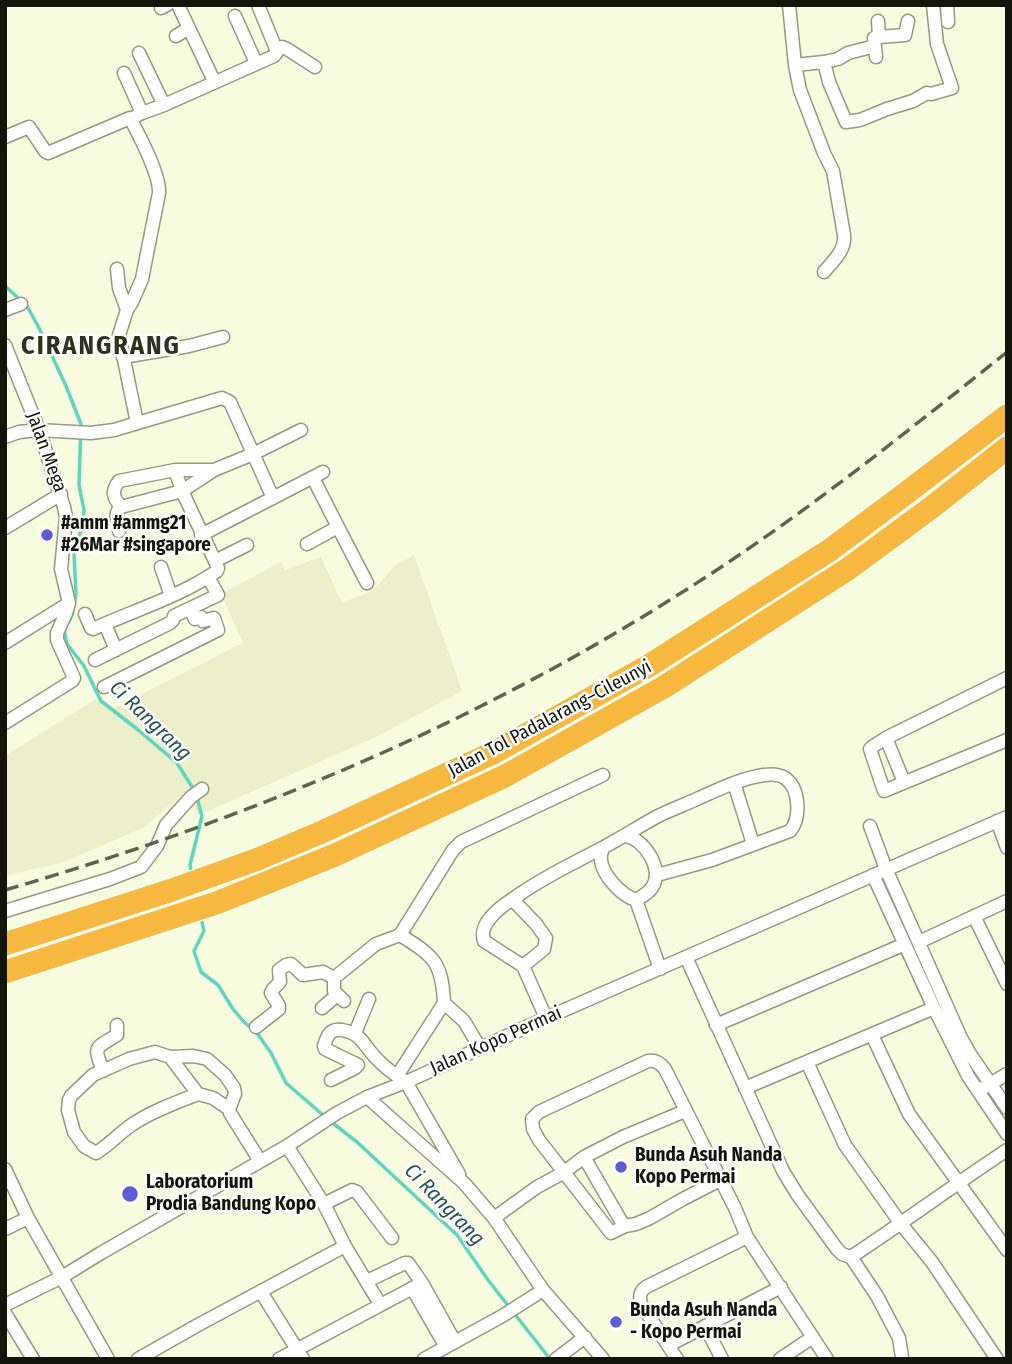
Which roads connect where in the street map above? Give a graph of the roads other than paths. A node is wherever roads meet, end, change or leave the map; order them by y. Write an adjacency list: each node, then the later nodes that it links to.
1 (178, 5): 10 (street)
2 (258, 5): 13 (street)
3 (789, 5): 17 (street)
4 (933, 5): 15 (street)
5 (947, 5): 9 (street)
6 (235, 16): 16 (street)
7 (908, 20): 12 (street)
8 (878, 21): 12 (street)
9 (948, 22)
10 (189, 28): 11 (street); 20 (street)
11 (176, 36)
12 (877, 47): 15 (street)
13 (276, 49): 16 (street); 18 (street)
14 (139, 53): 21 (street)
15 (824, 62): 17 (street)
16 (256, 63): 20 (street)
17 (795, 65): 25 (street)
18 (315, 67)
19 (124, 73): 22 (street)
20 (214, 81): 21 (street)
21 (164, 105): 22 (street)
22 (136, 116): 23 (street); 28 (street)
23 (5, 137)
24 (117, 269): 28 (street)
25 (824, 272)
26 (21, 304): 27 (street)
27 (5, 310)
28 (127, 310): 31 (street)
29 (223, 337): 31 (street)
30 (5, 345): 32 (street, Jalan Mega)
31 (123, 357): 34 (street)
32 (33, 414): 35 (street, Jalan Mega); 37 (street)
33 (1007, 416): 89 (highway, Jalan Tol Padalarang–Cileunyi)
34 (137, 423): 35 (street); 40 (street)
35 (39, 430): 37 (street); 44 (street, Jalan Mega)
36 (301, 430): 40 (street)
37 (19, 432): 38 (street)
38 (5, 437)
39 (1007, 448): 94 (highway, Jalan Tol Padalarang–Cileunyi)
40 (253, 454): 42 (street); 45 (street)
41 (175, 470): 42 (street); 43 (street); 46 (street)
42 (214, 470): 43 (street)
43 (182, 491): 46 (street); 50 (street)
44 (61, 494): 48 (street); 58 (street, Jalan Mega)
45 (273, 498): 47 (street); 50 (street)
46 (121, 507): 49 (street)
47 (338, 527): 51 (street); 56 (street)
48 (5, 528)
49 (119, 531)
50 (201, 535): 53 (street)
51 (307, 544)
52 (247, 545): 53 (street)
53 (215, 561): 55 (street)
54 (161, 567): 57 (street)
55 (208, 577): 57 (street); 59 (street)
56 (367, 583)
57 (171, 596): 61 (street)
58 (69, 603): 62 (street); 67 (street)
59 (190, 609): 63 (street); 66 (street)
60 (85, 614): 61 (street)
61 (105, 624): 63 (street)
62 (5, 643)
63 (117, 650): 64 (street)
64 (95, 660)
65 (1007, 678): 68 (street)
66 (104, 687)
67 (5, 723)
68 (886, 738): 71 (street); 71 (street)
69 (1007, 740): 71 (street)
70 (603, 775): 87 (street)
71 (904, 782)
72 (734, 783): 76 (street); 77 (street); 77 (street)
73 (196, 793): 85 (street)
74 (1002, 819): 79 (street); 80 (street, Jalan Kopo Permai)
75 (870, 826): 80 (street)
76 (626, 835): 78 (street); 81 (street)
77 (753, 844): 81 (street)
78 (603, 848): 82 (street); 83 (street)
79 (1007, 848)
80 (879, 872): 88 (street); 90 (street); 91 (street, Jalan Kopo Permai)
81 (657, 876): 83 (street)
82 (512, 899): 92 (street); 92 (street)
83 (636, 900): 93 (street)
84 (1007, 901): 86 (street)
85 (5, 911)
86 (974, 916): 88 (street); 96 (street)
87 (400, 936): 95 (street); 98 (street)
88 (919, 942): 115 (street)
89 (5, 944)
90 (905, 944): 100 (street); 103 (street)
91 (686, 957): 93 (street, Jalan Kopo Permai); 103 (street)
92 (523, 966): 101 (street)
93 (660, 969): 101 (street, Jalan Kopo Permai)
94 (5, 972)
95 (334, 978): 99 (street); 104 (street)
96 (1007, 984)
97 (369, 999): 105 (street)
98 (444, 1003): 107 (street); 112 (street)
99 (322, 1007)
100 (934, 1008): 106 (street); 115 (street)
101 (546, 1018): 107 (street, Jalan Kopo Permai)
102 (117, 1025): 110 (street)
103 (716, 1025): 114 (street)
104 (256, 1027)
105 (355, 1033): 112 (street); 113 (street)
106 (872, 1035): 109 (street); 129 (street)
107 (480, 1048): 112 (street, Jalan Kopo Permai)
108 (170, 1057): 110 (street); 116 (street); 119 (street)
109 (807, 1062): 114 (street); 134 (street)
110 (103, 1071): 116 (street)
111 (1007, 1074): 115 (street)
112 (401, 1079): 117 (street, Jalan Kopo Permai); 130 (street)
113 (331, 1080)
114 (745, 1088): 141 (street)
115 (984, 1088): 118 (street); 121 (street)
116 (198, 1094): 119 (street)
117 (367, 1097): 122 (street, Jalan Kopo Permai); 130 (street)
118 (1007, 1108)
119 (229, 1109): 125 (street)
120 (685, 1111): 124 (street); 127 (street); 128 (street)
121 (1007, 1134)
122 (287, 1146): 125 (street, Jalan Kopo Permai); 131 (street)
123 (1007, 1150): 129 (street)
124 (584, 1157): 127 (street); 135 (street)
125 (260, 1161): 142 (street, Jalan Kopo Permai)
126 (5, 1170): 132 (street)
127 (563, 1172): 133 (street); 135 (street)
128 (720, 1180): 135 (street); 137 (street)
129 (959, 1182): 134 (street); 140 (street)
130 (464, 1183): 133 (street)
131 (324, 1204): 138 (street); 139 (street)
132 (28, 1218): 136 (street); 142 (street)
133 (494, 1218): 146 (street)
134 (901, 1224): 141 (street); 169 (street)
135 (625, 1226)
136 (5, 1229)
137 (747, 1237): 145 (street); 154 (street)
138 (392, 1238)
139 (345, 1246): 143 (street); 147 (street)
140 (1007, 1250)
141 (851, 1257): 158 (street)
142 (62, 1277): 149 (street, Jalan Kopo Permai); 160 (street)
143 (367, 1281): 144 (street); 148 (street)
144 (417, 1285): 148 (street); 155 (street)
145 (781, 1287): 151 (street); 153 (street)
146 (544, 1290): 152 (street); 155 (street)
147 (261, 1292): 156 (street); 161 (street)
148 (380, 1304): 156 (street)
149 (5, 1305)
150 (5, 1313): 159 (street)
151 (705, 1326): 154 (street); 166 (street)
152 (585, 1337): 157 (street); 164 (street)
153 (813, 1337): 167 (street); 168 (street)
154 (669, 1345): 165 (street)
155 (446, 1349): 163 (street)
156 (300, 1354): 162 (street)
157 (559, 1357)
158 (902, 1357)
159 (33, 1359)
160 (108, 1359)
161 (138, 1359)
162 (279, 1359)
163 (424, 1359)
164 (604, 1359)
165 (677, 1359)
166 (722, 1359)
167 (780, 1359)
168 (827, 1359)
169 (997, 1359)

